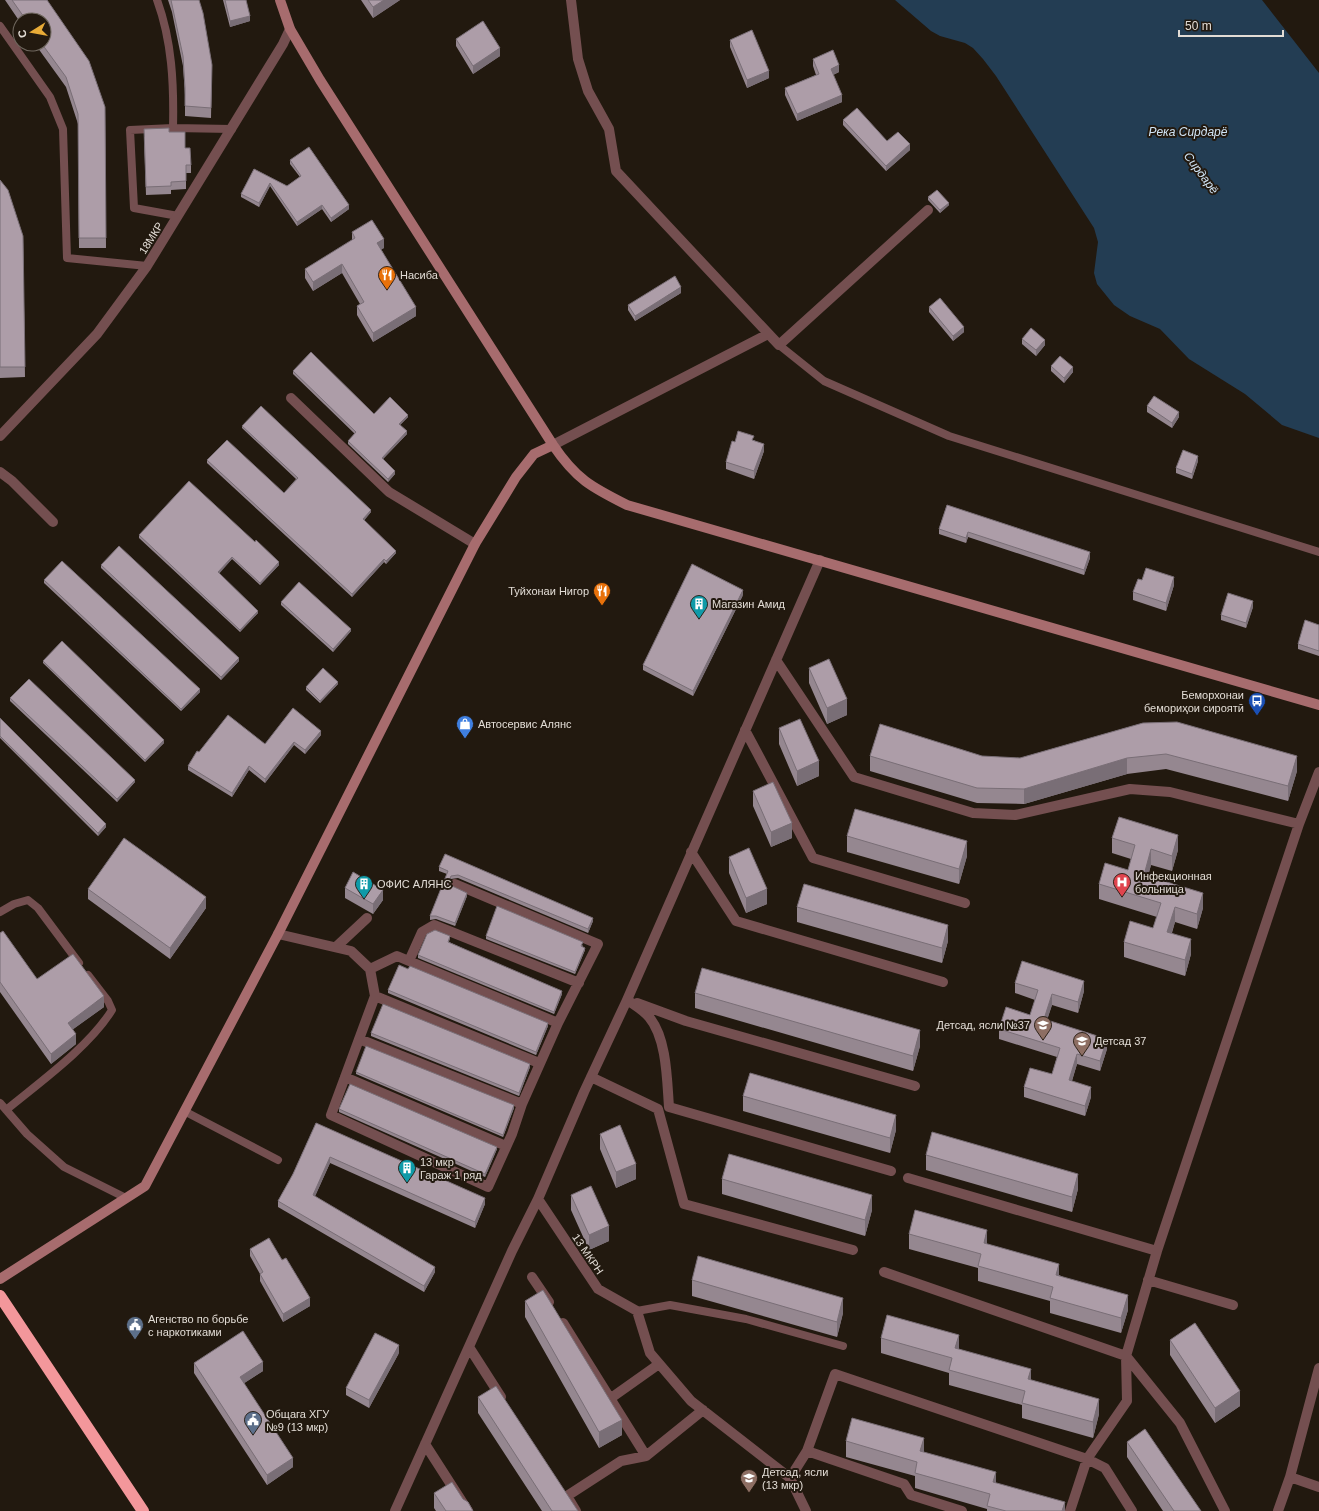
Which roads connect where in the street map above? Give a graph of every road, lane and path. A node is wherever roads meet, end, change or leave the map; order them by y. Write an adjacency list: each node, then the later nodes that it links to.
1 (157, 0): 6 (lane)
2 (280, 0): 5 (main road)
3 (571, 0): 11 (street)
4 (0, 26): 10 (lane)
5 (290, 29): 7 (street, 18МКР); 15 (main road)
6 (173, 128): 7 (lane); 9 (lane)
7 (232, 129): 9 (street, 18МКР)
8 (928, 210): 12 (street)
9 (178, 216): 10 (street, 18МКР)
10 (147, 266): 14 (street, 18МКР)
11 (768, 334): 12 (street); 15 (street)
12 (779, 345): 19 (lane)
13 (291, 398): 18 (street)
14 (0, 436)
15 (553, 445): 18 (main road); 20 (main road)
16 (0, 472): 17 (street)
17 (53, 522)
18 (475, 544): 31 (main road)
19 (1319, 552)
20 (820, 560): 21 (street); 22 (main road)
21 (776, 660): 23 (street); 25 (street)
22 (1319, 705)
23 (745, 730): 26 (street); 28 (street)
24 (1319, 772): 25 (street)
25 (1299, 824): 56 (street)
26 (691, 852): 36 (street); 38 (street)
27 (455, 884): 35 (street)
28 (965, 903)
29 (0, 912): 47 (lane)
30 (367, 918): 32 (street)
31 (278, 934): 32 (street); 48 (main road)
32 (336, 947): 34 (street)
33 (409, 961): 34 (street); 35 (street); 39 (street)
34 (370, 969): 37 (street)
35 (579, 982): 39 (street)
36 (943, 982)
37 (374, 996): 40 (street); 41 (street)
38 (627, 1000): 43 (street); 44 (street); 51 (street)
39 (558, 1023): 41 (street)
40 (359, 1039): 42 (street); 46 (street)
41 (540, 1063): 46 (street)
42 (345, 1077): 49 (street); 49 (street)
43 (590, 1077): 54 (street); 55 (street)
44 (915, 1086)
45 (0, 1103): 47 (lane)
46 (522, 1104): 49 (street)
47 (6, 1110): 53 (lane)
48 (184, 1111): 50 (lane); 53 (main road)
49 (506, 1146)
50 (278, 1160)
51 (891, 1171)
52 (908, 1178): 56 (street)
53 (126, 1198): 59 (main road)
54 (538, 1200): 63 (street, 13 МКРН); 65 (street)
55 (853, 1250)
56 (1157, 1251): 60 (street)
57 (884, 1272): 66 (street)
58 (532, 1277): 70 (street)
59 (0, 1279)
60 (1148, 1280): 62 (street); 66 (street)
61 (0, 1296): 81 (highway)
62 (1233, 1305)
63 (637, 1311): 64 (lane); 67 (street)
64 (843, 1346)
65 (468, 1347): 71 (street); 73 (street)
66 (1126, 1356): 76 (street); 89 (street)
67 (659, 1364): 70 (street); 72 (street)
68 (1319, 1368): 69 (street)
69 (1318, 1380): 77 (street)
70 (611, 1398): 75 (street)
71 (507, 1406)
72 (703, 1410): 75 (street); 78 (street)
73 (425, 1444): 82 (street); 83 (street)
74 (807, 1450): 76 (street); 78 (street); 86 (street)
75 (646, 1456): 84 (street)
76 (1087, 1459): 87 (street); 88 (street)
77 (1290, 1477): 80 (street); 90 (street)
78 (790, 1478): 85 (street)
79 (559, 1485): 84 (street)
80 (1319, 1486)
81 (142, 1511)
82 (394, 1511)
83 (468, 1511)
84 (576, 1511)
85 (806, 1511)
86 (962, 1511)
87 (1070, 1511)
88 (1132, 1511)
89 (1225, 1511)
90 (1278, 1511)

